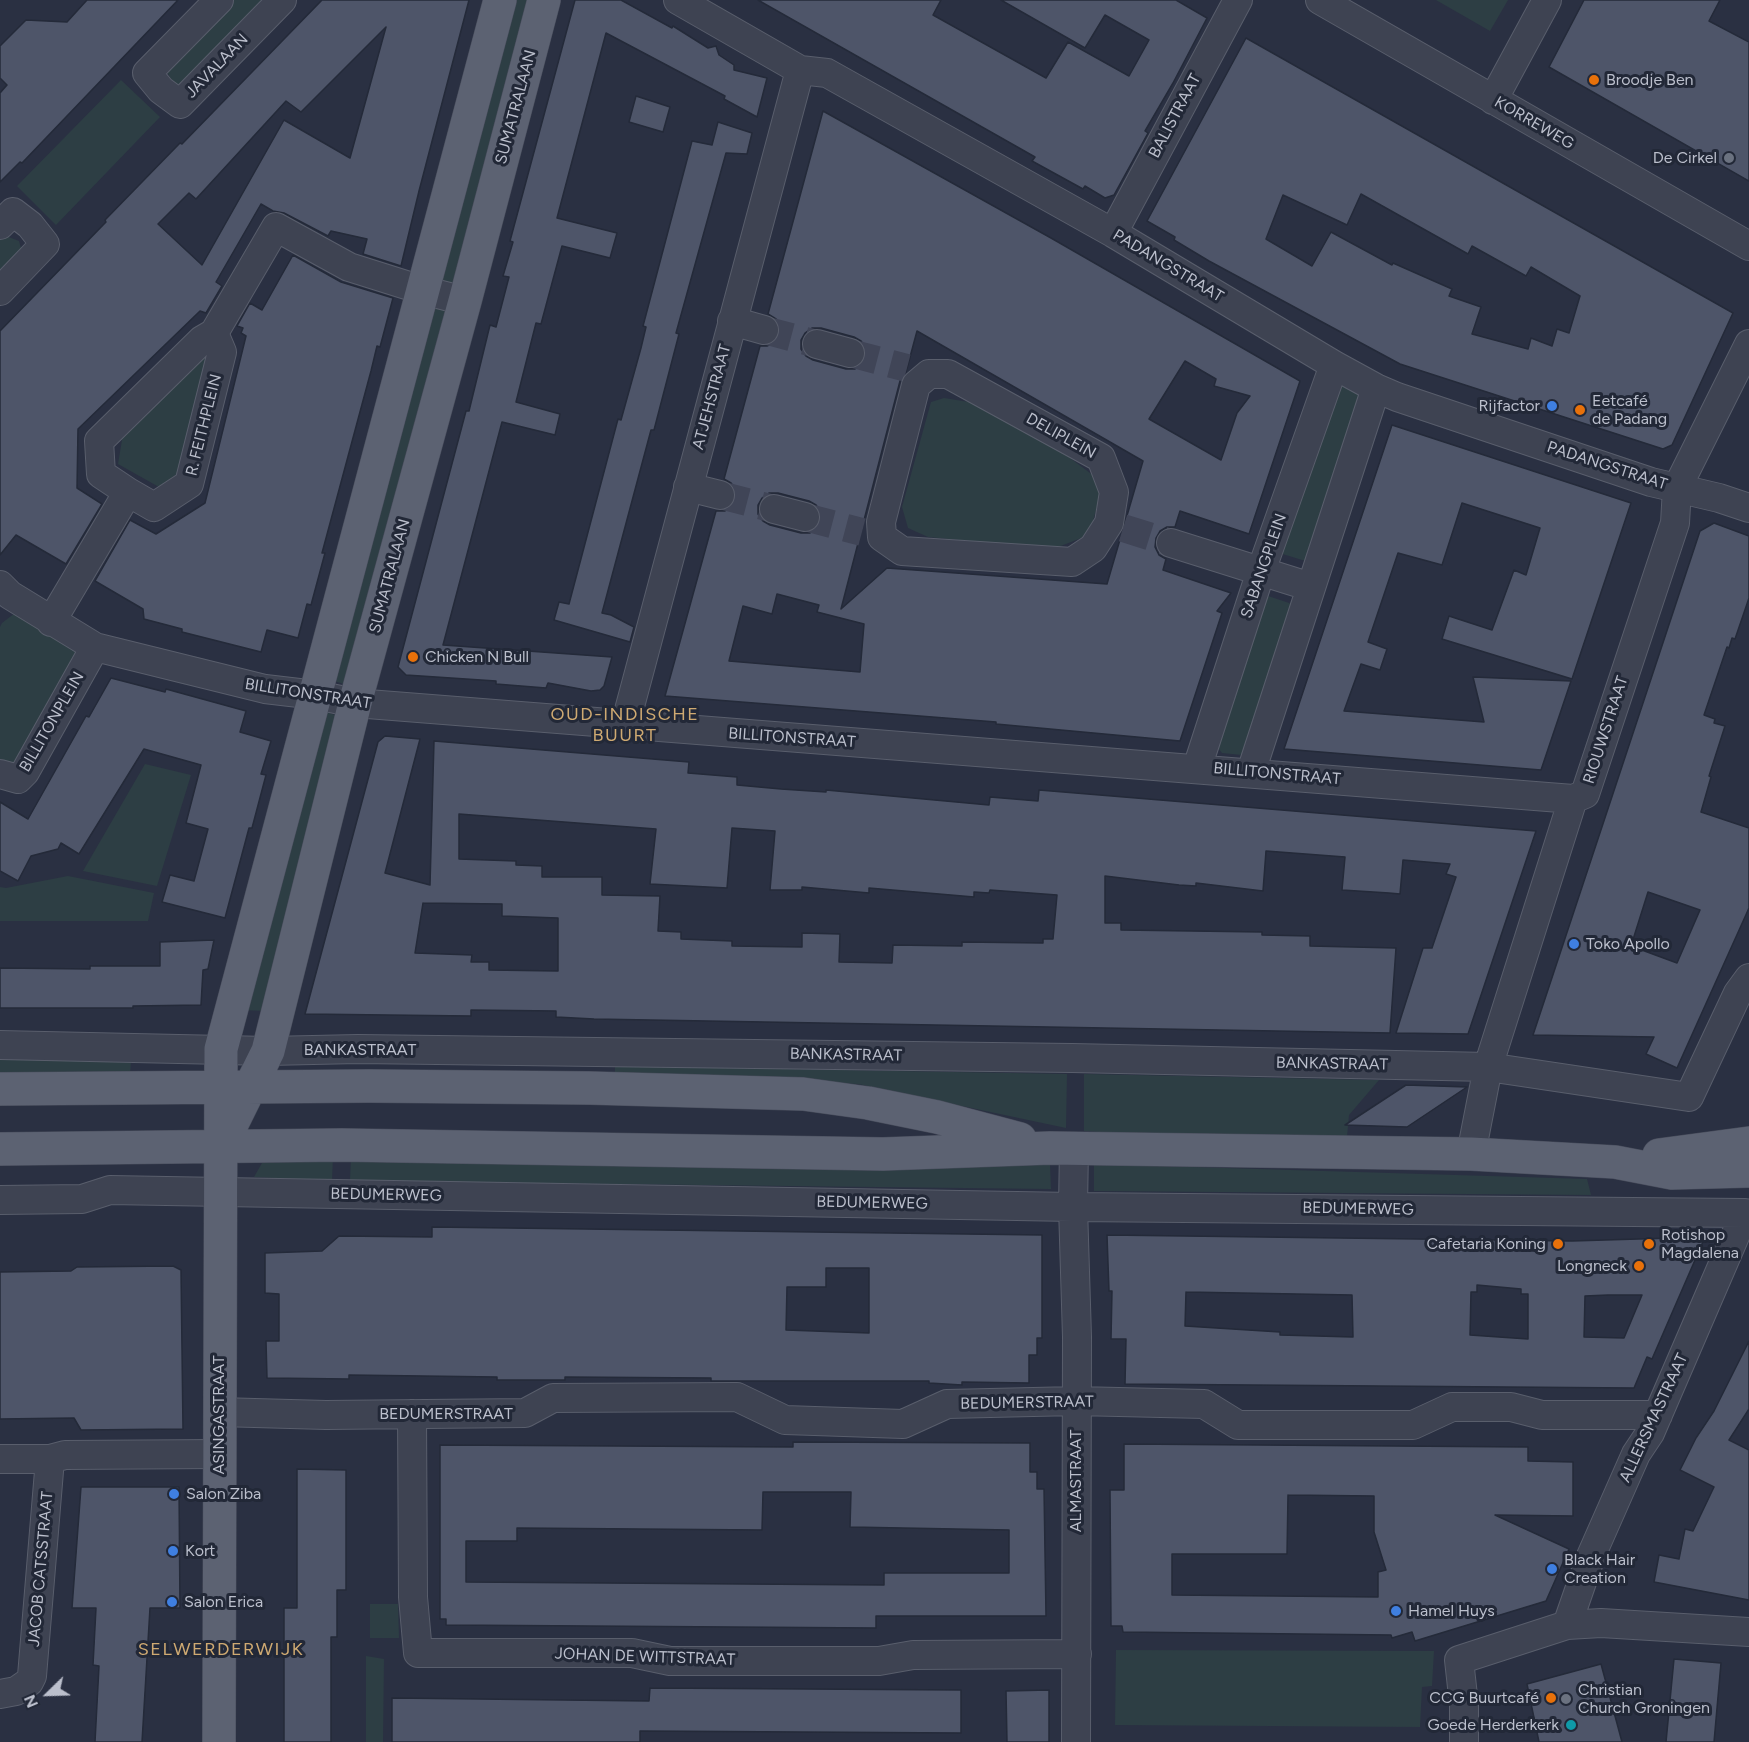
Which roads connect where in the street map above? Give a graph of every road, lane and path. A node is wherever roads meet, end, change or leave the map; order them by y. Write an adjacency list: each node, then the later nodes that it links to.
1 (219, 0): 2 (street, JAVALAAN)
2 (282, 0)
3 (500, 0): 14 (main road, SUMATRALAAN)
4 (544, 0): 16 (main road, SUMATRALAAN)
5 (678, 0): 9 (street, PADANGSTRAAT)
6 (1238, 0): 12 (street, BALISTRAAT)
7 (1320, 0): 10 (street, KORREWEG)
8 (1547, 0): 10 (street)
9 (800, 70): 12 (street, PADANGSTRAAT); 17 (street, ATJEHSTRAAT)
10 (1493, 100): 13 (street, KORREWEG)
11 (0, 225): 15 (street)
12 (1113, 233): 23 (street, PADANGSTRAAT)
13 (1749, 246)
14 (423, 290): 16 (street); 19 (street, R. FEITHPLEIN); 39 (main road, SUMATRALAAN)
15 (0, 291)
16 (465, 301): 40 (main road, SUMATRALAAN)
17 (732, 321): 18 (street); 25 (street, ATJEHSTRAAT)
18 (764, 330)
19 (214, 333): 27 (street, R. FEITHPLEIN); 27 (street, R. FEITHPLEIN)
20 (817, 344): 22 (street)
21 (1749, 344): 26 (street, RIOUWSTRAAT)
22 (850, 353)
23 (1334, 365): 24 (street, PADANGSTRAAT); 34 (street, SABANGPLEIN)
24 (1376, 388): 26 (street, PADANGSTRAAT); 35 (street)
25 (688, 487): 28 (street); 41 (street, ATJEHSTRAAT)
26 (1677, 488): 29 (street, PADANGSTRAAT); 45 (street, RIOUWSTRAAT)
27 (128, 492): 37 (street)
28 (720, 495)
29 (1749, 508)
30 (774, 509): 31 (street)
31 (805, 517)
32 (872, 534): 32 (street, DELIPLEIN)
33 (1171, 543): 34 (street)
34 (1261, 572): 35 (street); 42 (street, SABANGPLEIN)
35 (1311, 587): 43 (street)
36 (3, 597): 37 (street, BILLITONSTRAAT)
37 (51, 621): 38 (street, BILLITONSTRAAT)
38 (95, 647): 39 (street, BILLITONSTRAAT); 44 (street, BILLITONPLEIN)
39 (316, 695): 40 (street, BILLITONSTRAAT); 48 (main road, SUMATRALAAN)
40 (355, 703): 41 (street, BILLITONSTRAAT); 49 (main road, SUMATRALAAN)
41 (625, 725): 42 (street, BILLITONSTRAAT)
42 (1197, 768): 43 (street, BILLITONSTRAAT)
43 (1251, 772): 45 (street, BILLITONSTRAAT)
44 (0, 774)
45 (1572, 799): 50 (street, RIOUWSTRAAT)
46 (1749, 978): 50 (street, BANKASTRAAT)
47 (0, 1045): 48 (street, BANKASTRAAT)
48 (221, 1050): 49 (street, BANKASTRAAT); 51 (main road, SUMATRALAAN)
49 (268, 1051): 50 (street, BANKASTRAAT); 51 (main road, SUMATRALAAN)
50 (1488, 1067): 57 (street, RIOUWSTRAAT)
51 (236, 1087): 52 (main road); 54 (main road, SUMATRALAAN); 55 (main road)
52 (0, 1089)
53 (1749, 1143): 58 (main road)
54 (221, 1147): 55 (main road); 56 (main road); 60 (main road, ASINGASTRAAT)
55 (1062, 1148): 57 (main road); 62 (street, ALMASTRAAT)
56 (0, 1149)
57 (1471, 1154): 58 (main road)
58 (1616, 1162): 59 (main road)
59 (1749, 1171)
60 (220, 1192): 61 (street, BEDUMERWEG); 62 (street, BEDUMERWEG); 65 (main road, ASINGASTRAAT)
61 (0, 1200)
62 (1073, 1206): 63 (street, BEDUMERWEG); 64 (street, ALMASTRAAT)
63 (1745, 1213): 67 (street, ALLERSMASTRAAT)
64 (1076, 1401): 66 (street, BEDUMERSTRAAT); 67 (street, BEDUMERSTRAAT); 73 (street, ALMASTRAAT)
65 (219, 1412): 66 (street, BEDUMERSTRAAT); 68 (main road, ASINGASTRAAT)
66 (412, 1414): 73 (street, JOHAN DE WITTSTRAAT)
67 (1658, 1414): 71 (street, ALLERSMASTRAAT)
68 (219, 1454): 70 (street); 75 (main road, ASINGASTRAAT)
69 (0, 1459): 70 (street)
70 (50, 1459): 74 (street, JACOB CATSSTRAAT)
71 (1567, 1625): 72 (street); 77 (street)
72 (1749, 1632)
73 (1076, 1660): 76 (street, ALMASTRAAT)
74 (0, 1694)
75 (219, 1742)
76 (1076, 1742)
77 (1464, 1742)

